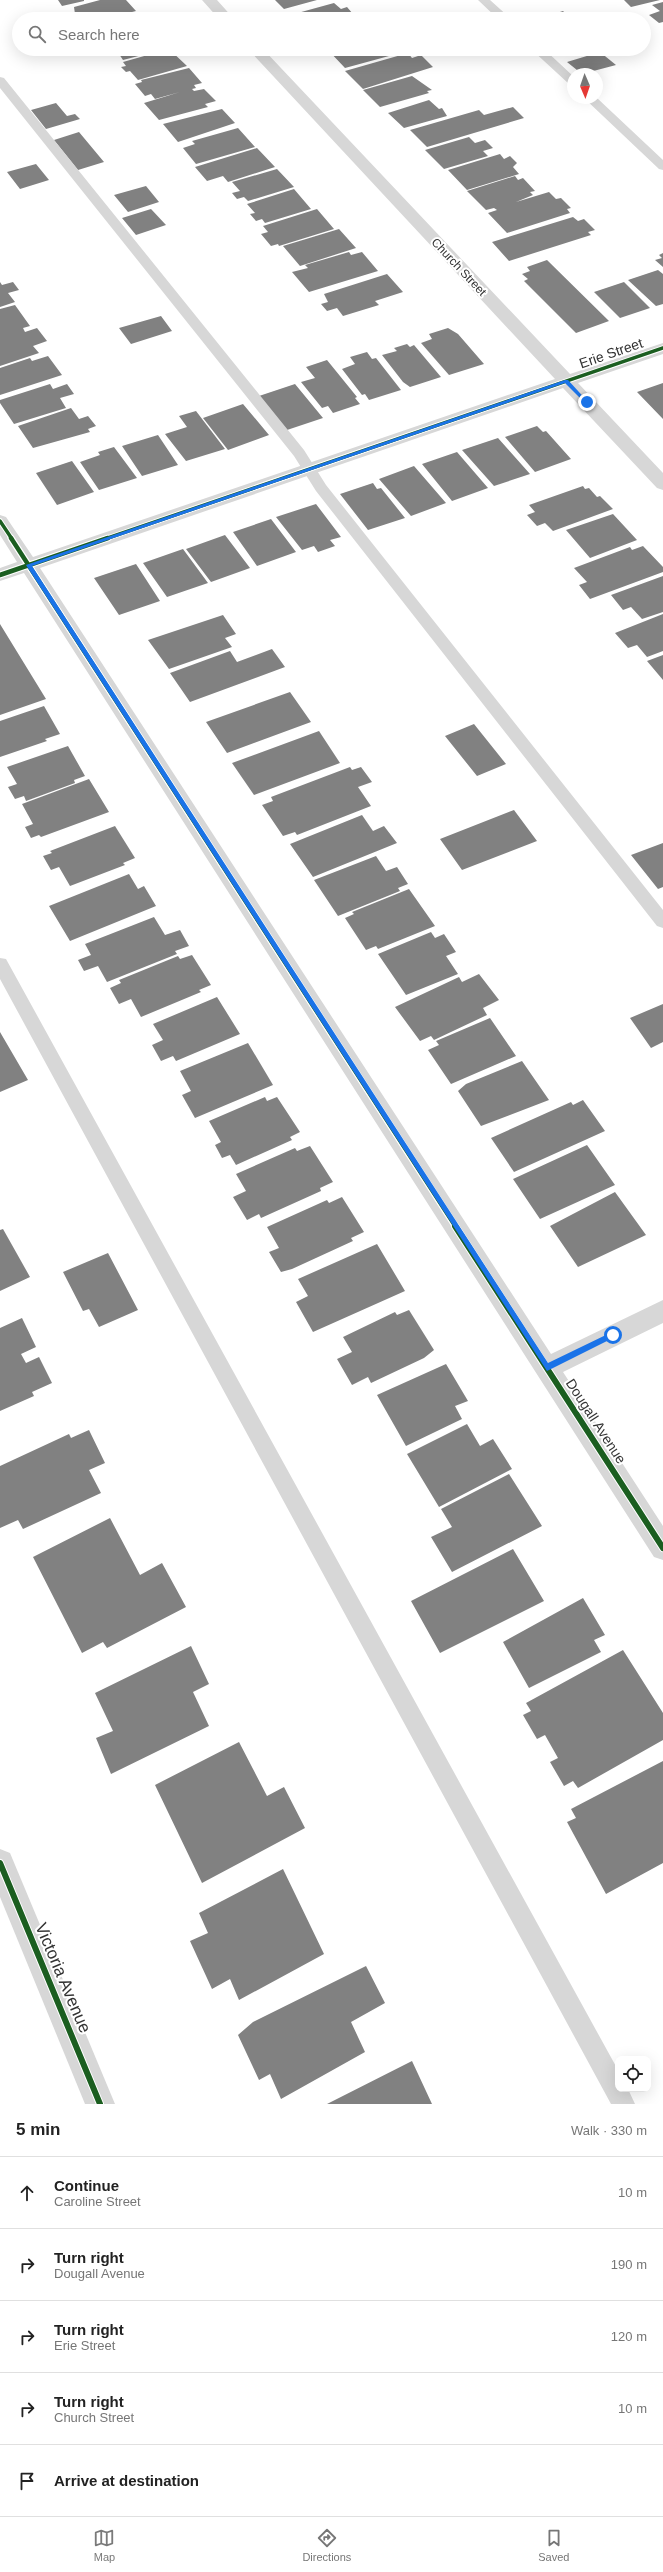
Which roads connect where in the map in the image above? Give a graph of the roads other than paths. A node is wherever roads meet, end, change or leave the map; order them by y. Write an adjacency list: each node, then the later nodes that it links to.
1 (209, 0): 3 (street)
2 (484, 0): 4 (lane)
3 (220, 12)
4 (497, 12)
5 (262, 56): 12 (street, Church Street)
6 (545, 56): 7 (lane)
7 (567, 76)
8 (0, 80): 13 (lane)
9 (596, 104): 10 (lane)
10 (663, 166)
11 (663, 348): 12 (street, Erie Street)
12 (566, 381): 13 (street, Erie Street); 14 (street, Church Street)
13 (309, 469): 16 (street, Erie Street); 18 (lane)
14 (663, 484)
15 (0, 521): 16 (street, Dougall Avenue)
16 (29, 565): 17 (street, Erie Street); 21 (street, Dougall Avenue)
17 (0, 575)
18 (663, 922)
19 (0, 964): 25 (lane)
20 (663, 1311): 21 (street)
21 (547, 1368): 22 (street, Dougall Avenue)
22 (663, 1548)
23 (0, 1863): 24 (street, Victoria Avenue)
24 (100, 2104)
25 (624, 2104)

